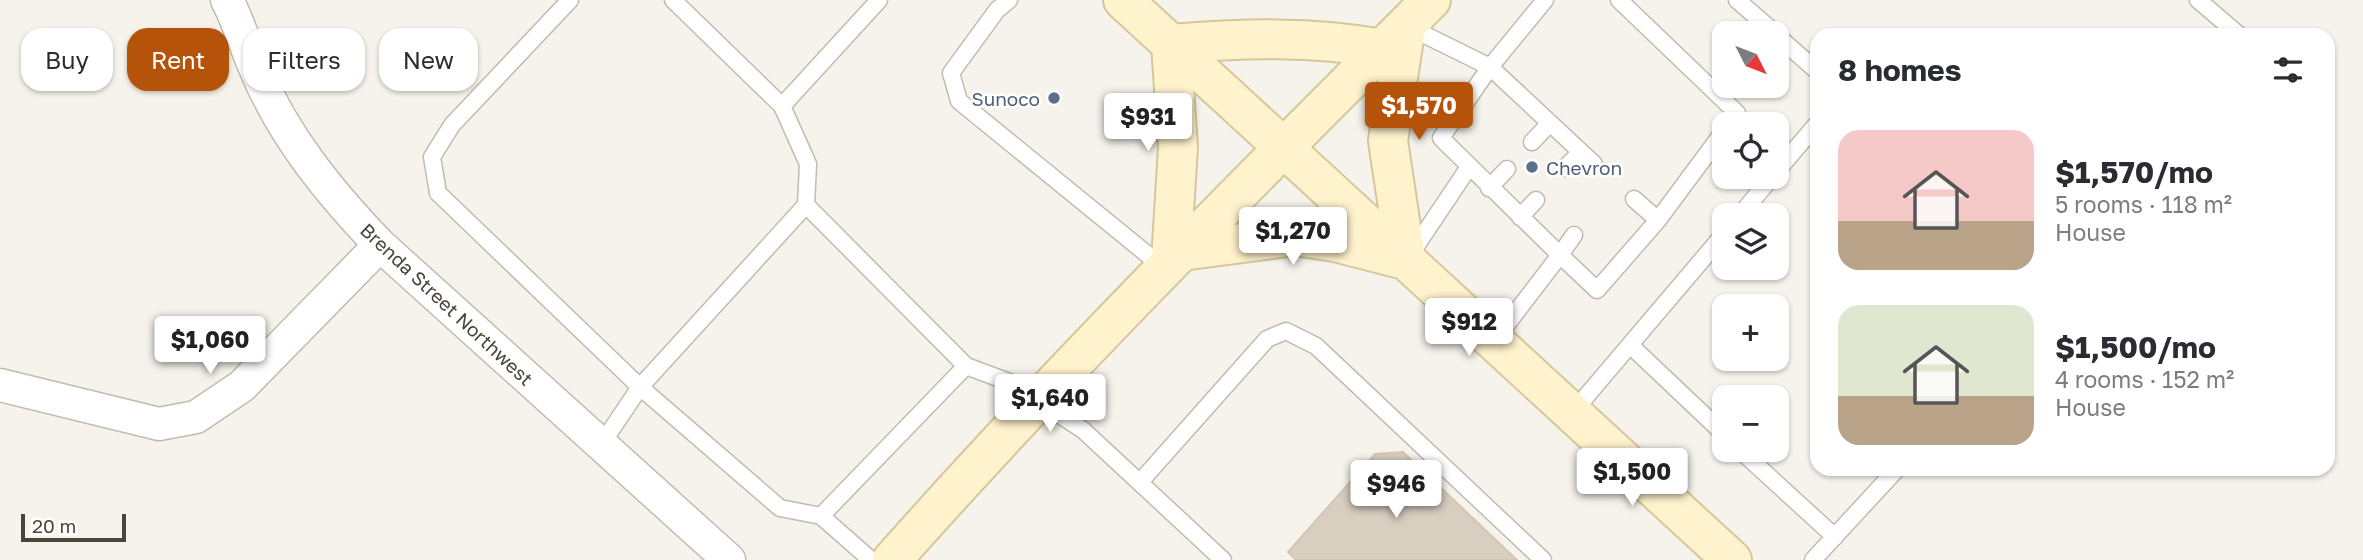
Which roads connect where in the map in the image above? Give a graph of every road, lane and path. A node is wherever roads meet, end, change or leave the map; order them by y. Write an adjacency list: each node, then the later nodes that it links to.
1 (227, 0): 40 (street, Brenda Street Northwest)
2 (570, 0): 49 (lane)
3 (673, 0): 18 (lane)
4 (879, 0): 18 (lane)
5 (1009, 0): 43 (lane)
6 (1123, 0): 14 (street)
7 (1545, 0): 17 (lane)
8 (1619, 0): 19 (lane)
9 (1737, 0): 11 (lane)
10 (2198, 0): 13 (lane)
11 (1760, 21)
12 (1407, 25): 14 (street); 17 (lane); 24 (street); 44 (street)
13 (2231, 28)
14 (1171, 44): 24 (street); 43 (street)
15 (1789, 46): 16 (lane)
16 (1810, 65)
17 (1490, 67): 20 (lane); 28 (lane)
18 (782, 106): 36 (lane)
19 (1736, 112)
20 (1549, 123): 22 (lane); 25 (lane)
21 (1810, 132): 26 (lane)
22 (1532, 142)
23 (1712, 147): 38 (lane)
24 (1285, 148): 43 (street); 44 (street)
25 (1581, 152): 27 (lane); 29 (lane)
26 (1789, 157)
27 (1594, 164)
28 (1469, 167): 31 (lane); 44 (lane)
29 (1565, 168)
30 (1507, 169): 31 (lane)
31 (1489, 188): 37 (lane)
32 (1762, 189): 35 (lane)
33 (1634, 198): 38 (lane)
34 (1536, 200): 37 (lane)
35 (1750, 203)
36 (806, 205): 47 (lane); 49 (lane)
37 (1520, 217): 42 (lane)
38 (1658, 220): 42 (lane)
39 (1574, 235): 42 (lane)
40 (380, 245): 48 (street); 53 (street, Brenda Street Northwest)
41 (1712, 248): 46 (lane)
42 (1560, 255): 45 (lane)
43 (1172, 260): 44 (street); 50 (street)
44 (1406, 260): 45 (street)
45 (1494, 341): 51 (street)
46 (1630, 345): 51 (lane); 52 (lane)
47 (966, 366): 50 (lane); 57 (lane)
48 (0, 385)
49 (640, 387): 53 (lane); 57 (lane)
50 (1038, 403): 56 (lane); 62 (street)
51 (1572, 413): 59 (street)
52 (1712, 423)
53 (601, 445): 60 (street, Brenda Street Northwest)
54 (1754, 462): 58 (lane)
55 (1891, 476): 58 (lane)
56 (1140, 482): 63 (lane); 64 (lane)
57 (821, 516): 61 (lane)
58 (1835, 537): 65 (lane)
59 (1716, 555)
60 (729, 560)
61 (871, 560)
62 (892, 560)
63 (1223, 560)
64 (1544, 560)
65 (1813, 560)

